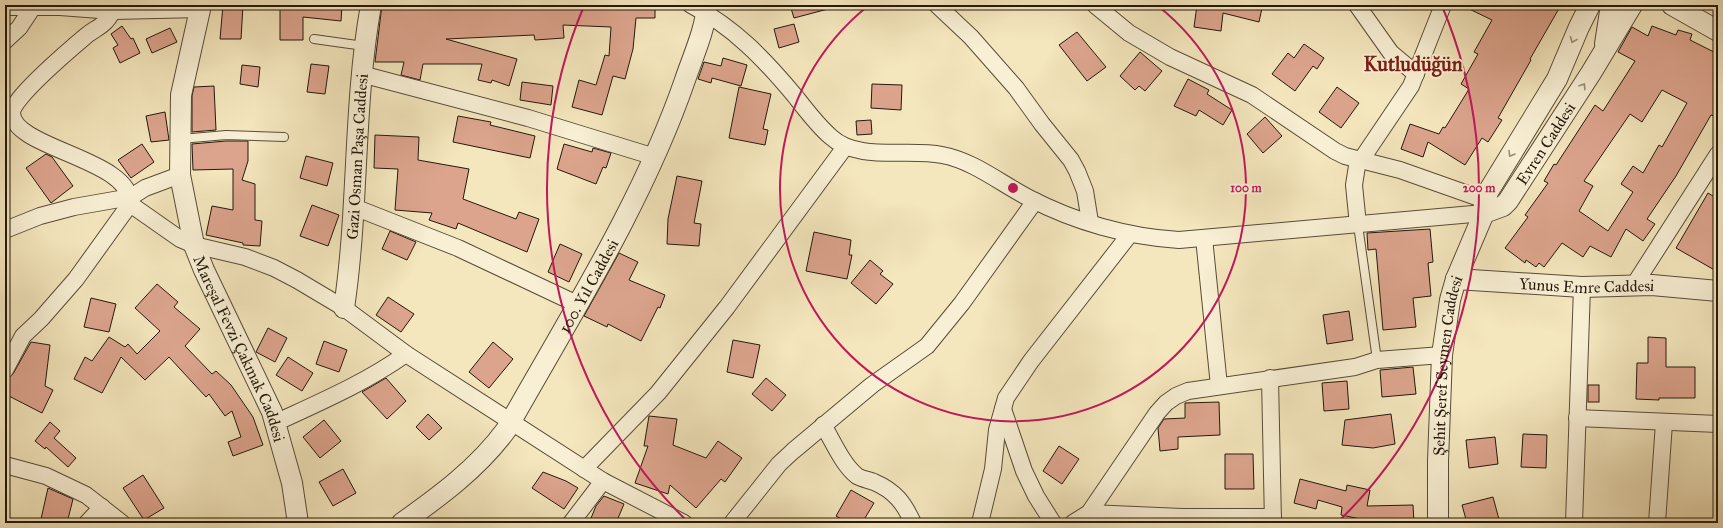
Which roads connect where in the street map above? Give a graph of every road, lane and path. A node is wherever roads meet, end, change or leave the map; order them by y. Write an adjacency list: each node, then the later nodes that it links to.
1 (371, 5): 19 (street, Gazi Osman Paşa Caddesi)
2 (937, 5): 34 (street)
3 (1095, 5): 28 (street)
4 (1357, 5): 22 (street)
5 (1443, 5): 22 (street)
6 (1590, 5): 32 (street, Evren Caddesi, one-way to 32)
7 (1611, 5): 20 (street)
8 (1632, 5): 20 (street, Evren Caddesi)
9 (1672, 5): 16 (street)
10 (5, 7): 11 (street)
11 (33, 7): 12 (street); 18 (street)
12 (82, 7): 15 (street)
13 (201, 7): 15 (street); 24 (street, Mareşal Fevzi Çakmak Caddesi)
14 (701, 8): 25 (street); 27 (street, 100. Yıl Caddesi)
15 (113, 11): 30 (street)
16 (1718, 31)
17 (314, 39): 19 (lane)
18 (5, 41)
19 (364, 46): 21 (street, Gazi Osman Paşa Caddesi)
20 (1603, 54): 32 (street, Evren Caddesi, one-way to 20)
21 (361, 74): 27 (street); 33 (street, Gazi Osman Paşa Caddesi)
22 (1416, 74): 28 (street)
23 (284, 137): 24 (lane)
24 (179, 139): 29 (street, Mareşal Fevzi Çakmak Caddesi)
25 (845, 147): 31 (street); 60 (street)
26 (1718, 154): 41 (street)
27 (656, 157): 44 (street, 100. Yıl Caddesi)
28 (1360, 159): 32 (street); 35 (street)
29 (180, 175): 30 (street); 39 (street, Mareşal Fevzi Çakmak Caddesi)
30 (130, 200): 36 (street); 39 (street); 49 (street)
31 (1035, 201): 34 (street); 58 (street)
32 (1484, 206): 35 (street); 40 (street, Şehit Şeref Seymen Caddesi)
33 (354, 207): 44 (street); 45 (street, Gazi Osman Paşa Caddesi)
34 (1090, 222): 37 (street)
35 (1358, 225): 38 (street); 48 (lane)
36 (5, 230)
37 (1130, 234): 38 (street); 52 (street)
38 (1204, 238): 51 (street)
39 (194, 245): 45 (street); 56 (street, Mareşal Fevzi Çakmak Caddesi)
40 (1456, 279): 42 (street, Yunus Emre Caddesi); 47 (street, Şehit Şeref Seymen Caddesi)
41 (1634, 285): 42 (street, Yunus Emre Caddesi); 43 (street, Yunus Emre Caddesi)
42 (1582, 287): 53 (street)
43 (1718, 291)
44 (576, 304): 54 (street, 100. Yıl Caddesi)
45 (344, 308): 46 (street)
46 (406, 354): 54 (street); 56 (street)
47 (1442, 355): 48 (street); 76 (street, Şehit Şeref Seymen Caddesi)
48 (1377, 360): 50 (street)
49 (5, 370)
50 (1270, 378): 51 (street); 64 (street)
51 (1219, 386): 63 (street)
52 (1002, 408): 73 (street); 74 (street)
53 (1578, 418): 55 (street); 77 (street)
54 (511, 421): 60 (street); 68 (street, 100. Yıl Caddesi)
55 (1664, 422): 57 (street); 78 (street)
56 (275, 423): 67 (street, Mareşal Fevzi Çakmak Caddesi)
57 (1718, 424)
58 (823, 425): 71 (street); 72 (street)
59 (5, 465): 62 (street)
60 (584, 469): 61 (street)
61 (603, 481): 69 (street); 70 (street)
62 (102, 507): 65 (street); 66 (street)
63 (1089, 513): 64 (street); 75 (street)
64 (1273, 520)
65 (87, 523)
66 (122, 523)
67 (298, 523)
68 (402, 523)
69 (571, 523)
70 (684, 523)
71 (732, 523)
72 (914, 523)
73 (980, 523)
74 (1053, 523)
75 (1073, 523)
76 (1438, 523)
77 (1574, 523)
78 (1657, 523)

